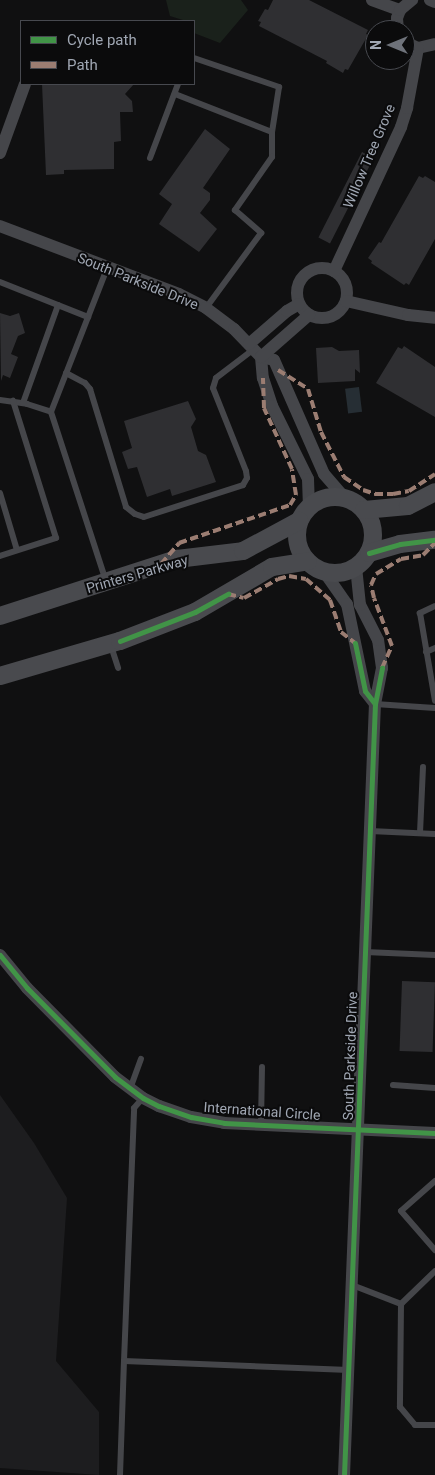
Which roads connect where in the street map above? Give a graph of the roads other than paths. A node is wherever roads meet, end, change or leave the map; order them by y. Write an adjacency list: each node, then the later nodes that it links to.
1 (372, 0): 5 (street)
2 (412, 0): 5 (street)
3 (430, 0): 4 (street)
4 (435, 2)
5 (400, 10): 6 (street)
6 (397, 20)
7 (435, 44): 9 (street)
8 (415, 47): 9 (street)
9 (418, 48): 19 (street, Willow Tree Grove)
10 (195, 58): 14 (lane)
11 (25, 85): 15 (street)
12 (178, 85): 13 (lane)
13 (175, 94): 14 (lane); 16 (lane)
14 (272, 132): 24 (lane)
15 (0, 153)
16 (150, 158)
17 (0, 226): 18 (street, South Parkside Drive)
18 (107, 268): 24 (street, South Parkside Drive); 26 (lane)
19 (334, 271): 21 (street); 22 (street)
20 (0, 282): 23 (lane)
21 (346, 301): 25 (street); 27 (street)
22 (299, 304): 25 (street); 28 (street)
23 (58, 305): 26 (lane); 32 (lane)
24 (206, 308): 28 (street, South Parkside Drive)
25 (308, 315): 28 (street)
26 (88, 317): 29 (lane)
27 (435, 318)
28 (255, 350): 29 (lane); 36 (street, South Parkside Drive); 37 (street)
29 (66, 373): 33 (lane)
30 (0, 400): 31 (lane)
31 (13, 401): 32 (lane); 41 (lane)
32 (23, 403): 33 (lane)
33 (52, 412): 47 (lane)
34 (435, 492): 38 (main road)
35 (1, 497): 41 (lane)
36 (344, 497): 37 (main road); 38 (main road, South Parkside Drive)
37 (309, 506): 39 (main road)
38 (364, 510): 42 (main road)
39 (299, 521): 44 (main road); 47 (main road, Printers Parkway)
40 (435, 540): 42 (main road)
41 (17, 550): 43 (lane)
42 (369, 553): 45 (main road)
43 (0, 556)
44 (308, 561): 46 (main road); 50 (main road)
45 (356, 567): 46 (main road); 56 (street, South Parkside Drive)
46 (325, 573): 56 (street)
47 (107, 582): 49 (main road, Printers Parkway)
48 (435, 606): 52 (lane)
49 (0, 616)
50 (110, 644): 53 (lane); 54 (main road)
51 (435, 648): 52 (lane)
52 (426, 652): 55 (lane)
53 (118, 668)
54 (0, 676)
55 (435, 700)
56 (375, 704): 57 (lane); 59 (street, South Parkside Drive)
57 (435, 708)
58 (423, 767): 60 (lane)
59 (370, 831): 60 (lane); 62 (street, South Parkside Drive)
60 (420, 833): 61 (lane)
61 (435, 834)
62 (365, 952): 63 (lane); 72 (street, South Parkside Drive)
63 (435, 955)
64 (1, 958): 69 (street, International Circle)
65 (141, 1058): 69 (lane)
66 (262, 1067): 71 (lane)
67 (393, 1086): 68 (lane)
68 (435, 1088)
69 (130, 1089): 70 (street, International Circle)
70 (143, 1098): 71 (street, International Circle); 79 (lane)
71 (261, 1124): 72 (street, International Circle)
72 (358, 1129): 73 (street, International Circle); 77 (street, South Parkside Drive)
73 (435, 1133)
74 (435, 1181): 75 (lane)
75 (435, 1250)
76 (435, 1271): 78 (lane)
77 (352, 1285): 78 (lane); 80 (street, South Parkside Drive)
78 (401, 1304): 81 (lane)
79 (124, 1360): 80 (lane); 82 (lane)
80 (348, 1370): 83 (street, South Parkside Drive)
81 (435, 1425)
82 (120, 1475)
83 (344, 1475)

